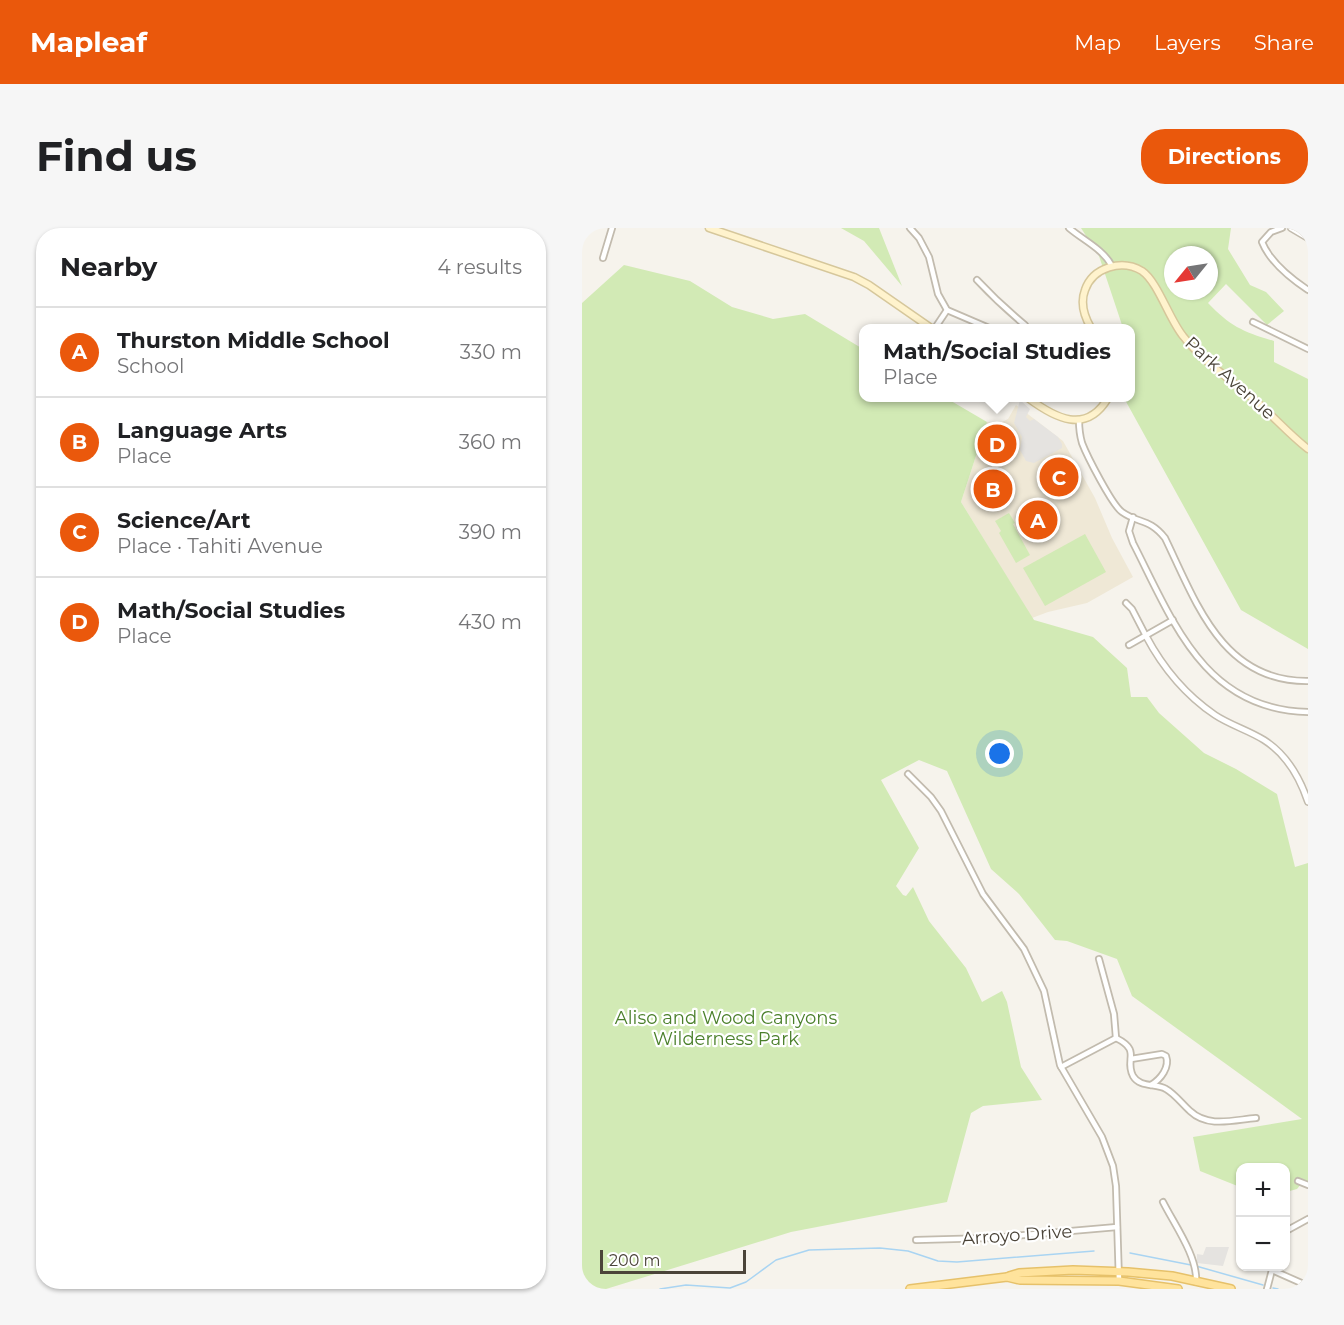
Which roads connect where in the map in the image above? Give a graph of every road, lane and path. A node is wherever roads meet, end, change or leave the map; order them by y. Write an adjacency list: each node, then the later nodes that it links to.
1 (612, 228): 8 (street)
2 (710, 228): 14 (main road)
3 (910, 228): 12 (street)
4 (1069, 228): 9 (street)
5 (1282, 228): 11 (street)
6 (1292, 228): 7 (street)
7 (1308, 238)
8 (603, 258)
9 (1112, 266): 18 (main road); 23 (main road, Park Avenue)
10 (977, 280): 17 (street)
11 (1308, 290)
12 (947, 310): 15 (street); 16 (street)
13 (1253, 322): 19 (street)
14 (927, 324)
15 (936, 324)
16 (980, 324)
17 (1024, 324)
18 (1089, 324)
19 (1308, 349)
20 (1033, 402): 22 (main road)
21 (1106, 402): 22 (main road)
22 (1079, 420): 24 (street)
23 (1308, 449)
24 (1133, 517): 26 (street); 29 (street)
25 (1126, 603): 27 (street)
26 (1173, 620): 27 (street); 30 (street)
27 (1146, 636): 28 (street); 32 (street)
28 (1129, 645)
29 (1308, 681)
30 (1308, 712)
31 (908, 774): 37 (street)
32 (1306, 789): 33 (street)
33 (1308, 802)
34 (1099, 959): 35 (street)
35 (1116, 1038): 36 (street); 37 (street)
36 (1131, 1059): 38 (street); 38 (street)
37 (1061, 1067): 44 (street)
38 (1150, 1085): 39 (street)
39 (1256, 1118)
40 (1298, 1181): 41 (street)
41 (1308, 1185)
42 (1163, 1202): 52 (street)
43 (1308, 1219): 45 (street)
44 (1117, 1227): 46 (street, Arroyo Drive); 49 (street)
45 (1290, 1229)
46 (916, 1240)
47 (1272, 1271): 57 (street)
48 (1279, 1271): 53 (street)
49 (1119, 1272): 50 (main road); 51 (street); 52 (main road)
50 (1007, 1277): 51 (main road); 54 (main road)
51 (1119, 1281): 55 (main road)
52 (1196, 1282): 56 (main road)
53 (1308, 1286)
54 (910, 1289)
55 (1178, 1289)
56 (1231, 1289)
57 (1267, 1289)

